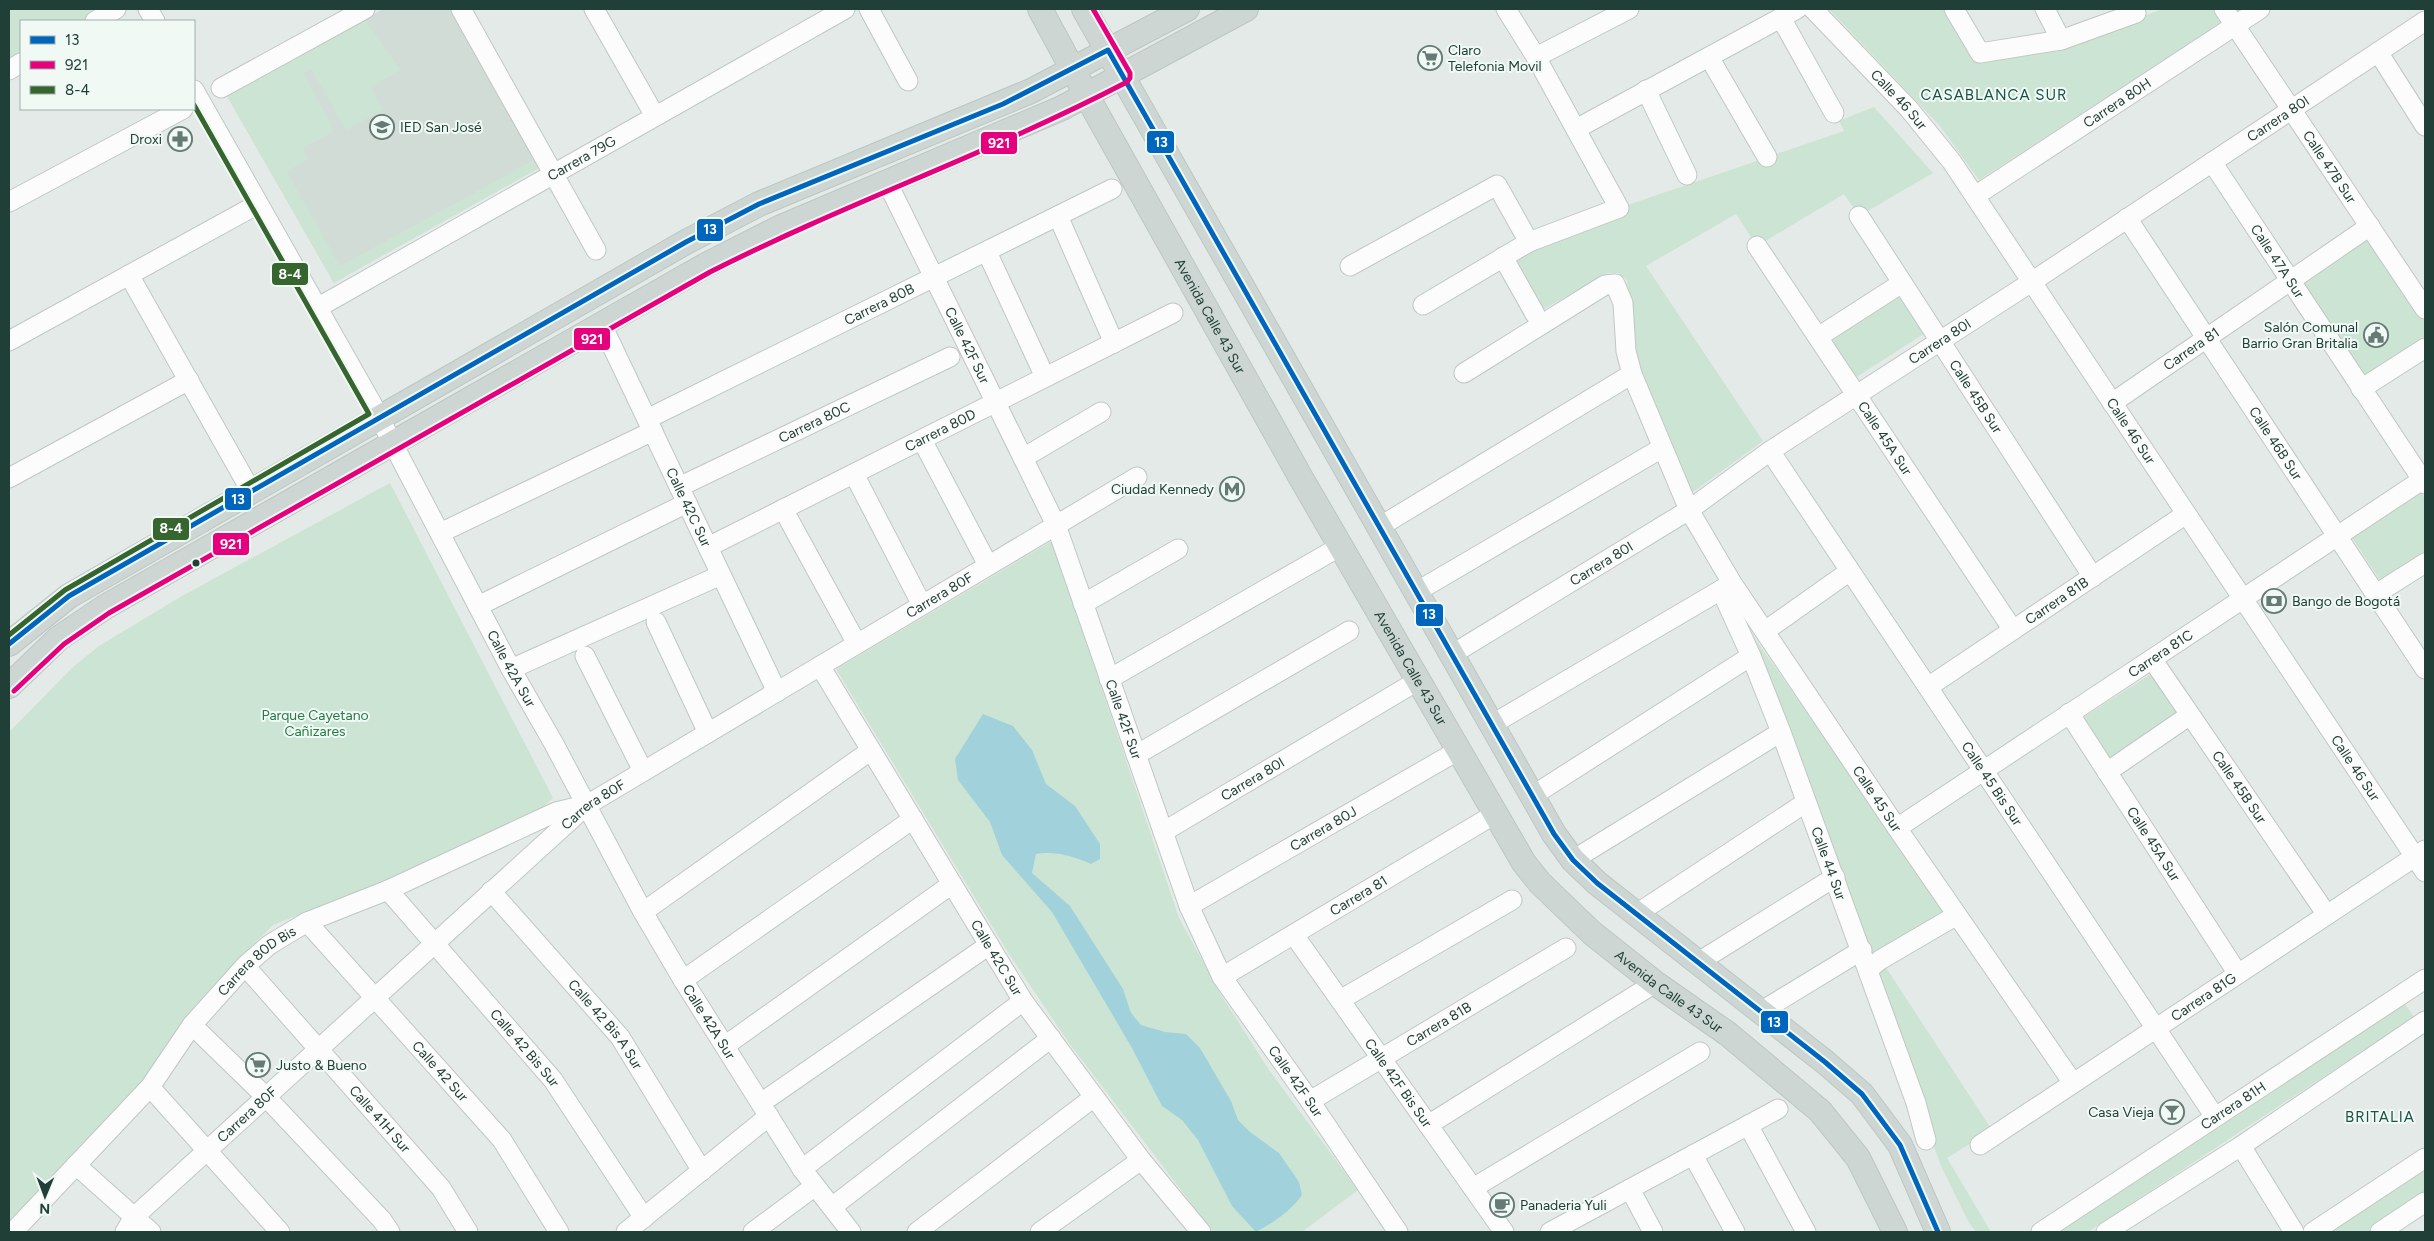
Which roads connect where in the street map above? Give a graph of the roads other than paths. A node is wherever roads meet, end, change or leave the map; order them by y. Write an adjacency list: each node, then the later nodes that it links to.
1 (116, 9): 21 (street)
2 (148, 9): 22 (street)
3 (365, 9): 35 (street)
4 (461, 9): 47 (street)
5 (594, 9): 42 (street)
6 (845, 9): 42 (street, Carrera 79G)
7 (869, 9): 34 (street)
8 (1040, 9): 31 (main road, Avenida Calle 43 Sur)
9 (1084, 9): 26 (main road)
10 (1187, 9): 26 (main road)
11 (1246, 9): 33 (main road)
12 (1506, 9): 29 (street)
13 (1629, 9): 29 (street)
14 (1813, 9): 51 (street, Calle 46 Sur)
15 (1954, 9): 25 (street)
16 (2045, 9): 25 (street)
17 (2224, 9): 24 (street)
18 (2260, 9): 24 (street, Carrera 80H)
19 (2135, 11): 25 (street)
20 (1789, 13): 28 (street); 41 (street)
21 (96, 20)
22 (154, 20)
23 (2425, 21): 27 (street, Carrera 80I)
24 (2235, 26): 40 (street, Calle 47B Sur); 51 (street, Carrera 80H)
25 (2061, 40)
26 (1108, 50): 31 (main road); 33 (main road)
27 (2378, 52): 40 (street, Carrera 80I); 43 (street)
28 (1709, 57): 36 (street); 45 (street)
29 (1536, 58): 44 (street)
30 (20, 64): 32 (street)
31 (1073, 69): 37 (main road, Avenida Calle 43 Sur); 91 (main road)
32 (9, 70)
33 (1123, 76): 37 (main road); 108 (main road)
34 (908, 80)
35 (221, 88)
36 (1646, 90): 44 (street); 48 (street)
37 (1087, 96): 49 (main road); 111 (main road, Avenida Calle 43 Sur)
38 (195, 105): 53 (street, Calle 42A Sur)
39 (174, 110): 52 (street)
40 (2291, 110): 46 (street, Carrera 80I); 57 (street, Calle 47B Sur)
41 (1834, 113)
42 (655, 116): 47 (street, Carrera 79G)
43 (2425, 126)
44 (1576, 130): 58 (street)
45 (1768, 158)
46 (2212, 162): 56 (street, Carrera 80I); 67 (street, Calle 47A Sur)
47 (553, 174): 60 (street); 70 (street, Carrera 79G)
48 (1687, 174)
49 (887, 182): 65 (street, Calle 42F Sur); 74 (main road)
50 (1112, 190): 54 (street, Carrera 80B)
51 (1975, 196): 66 (street, Calle 46 Sur)
52 (9, 202)
53 (258, 204): 64 (street); 70 (street, Calle 42A Sur)
54 (1058, 216): 61 (street, Carrera 80B); 79 (street)
55 (1859, 216): 68 (street, Calle 45B Sur)
56 (2127, 218): 66 (street, Carrera 80I); 76 (street, Calle 46B Sur)
57 (2370, 226): 67 (street, Carrera 81); 71 (street, Calle 47B Sur)
58 (1528, 242): 62 (street); 63 (street)
59 (1757, 246): 75 (street, Calle 45A Sur)
60 (596, 250)
61 (987, 252): 65 (street, Carrera 80B); 84 (street)
62 (1503, 257): 69 (street); 73 (street)
63 (1350, 266)
64 (129, 275): 77 (street); 85 (street)
65 (934, 278): 88 (street, Calle 42F Sur); 92 (street, Carrera 80B)
66 (2033, 281): 78 (street, Carrera 80I); 89 (street, Calle 46 Sur)
67 (2289, 281): 76 (street, Carrera 81); 86 (street, Calle 47A Sur)
68 (1902, 282): 75 (street); 78 (street, Calle 45B Sur)
69 (1423, 305)
70 (317, 308): 91 (street, Calle 42A Sur)
71 (2425, 309)
72 (1173, 313): 79 (street, Carrera 80D)
73 (1535, 314)
74 (601, 323): 92 (street, Calle 42C Sur); 94 (main road)
75 (1818, 337): 87 (street, Calle 45A Sur)
76 (2205, 339): 89 (street, Carrera 81); 110 (street, Calle 46B Sur)
77 (9, 341)
78 (1940, 341): 87 (street, Carrera 80I); 118 (street, Calle 45B Sur)
79 (1114, 343): 84 (street, Carrera 80D)
80 (2425, 348): 86 (street)
81 (950, 357): 103 (street, Carrera 80C)
82 (1464, 373): 83 (street, Calle 45 Sur)
83 (1632, 374): 95 (street, Calle 45 Sur); 108 (street)
84 (1045, 377): 88 (street, Carrera 80D)
85 (189, 380): 100 (street); 102 (street)
86 (2362, 389): 101 (street, Calle 47A Sur)
87 (1856, 395): 96 (street, Carrera 80I); 127 (street, Calle 45A Sur)
88 (995, 403): 93 (street, Carrera 80D); 97 (street, Calle 42F Sur)
89 (2112, 403): 106 (street, Calle 46 Sur)
90 (1101, 412): 97 (street)
91 (379, 417): 94 (street, Calle 42A Sur); 102 (main road)
92 (650, 425): 103 (street, Calle 42C Sur); 109 (street, Carrera 80B)
93 (922, 440): 98 (street, Carrera 80D); 115 (street)
94 (392, 443): 109 (street, Calle 42A Sur); 141 (main road)
95 (1662, 448): 105 (street, Calle 45 Sur); 120 (street)
96 (1770, 451): 105 (street, Carrera 80I); 116 (street, Calle 45 Bis Sur)
97 (1023, 458): 107 (street, Calle 42F Sur)
98 (854, 474): 104 (street, Carrera 80D); 124 (street)
99 (1138, 477): 107 (street, Carrera 80F)
100 (9, 478)
101 (2424, 481): 110 (street, Carrera 81C)
102 (252, 491): 130 (main road)
103 (683, 495): 112 (street, Calle 42C Sur); 125 (street, Carrera 80C)
104 (783, 509): 112 (street, Carrera 80D); 131 (street)
105 (1689, 510): 119 (street, Calle 45 Sur); 132 (street, Carrera 80I)
106 (2186, 514): 118 (street, Carrera 81B); 122 (street, Calle 46 Sur)
107 (1056, 525): 115 (street, Carrera 80F); 123 (street, Calle 42F Sur)
108 (1379, 527): 120 (main road)
109 (440, 533): 125 (street, Calle 42A Sur)
110 (2337, 536): 121 (street, Calle 46B Sur); 122 (street, Carrera 81C)
111 (1341, 546): 139 (street); 140 (main road, Avenida Calle 43 Sur)
112 (708, 547): 117 (street, Calle 42C Sur)
113 (1178, 549): 123 (street)
114 (2425, 563): 121 (street)
115 (988, 565): 124 (street, Carrera 80F)
116 (1850, 571): 129 (street); 142 (street, Calle 45 Bis Sur)
117 (721, 575): 137 (street); 143 (street, Calle 42C Sur)
118 (2093, 577): 127 (street, Carrera 81B)
119 (1727, 586): 129 (street, Calle 45 Sur); 134 (street, Calle 44 Sur); 146 (street)
120 (1416, 592): 132 (main road)
121 (2376, 594): 138 (street, Calle 46B Sur)
122 (2244, 598): 135 (street, Carrera 81C); 163 (street, Calle 46 Sur)
123 (1083, 604): 139 (street, Calle 42F Sur)
124 (922, 605): 131 (street, Carrera 80F)
125 (478, 606): 137 (street, Calle 42A Sur)
126 (656, 622): 148 (street)
127 (2013, 630): 142 (street, Carrera 81B)
128 (1349, 631): 151 (street)
129 (1765, 631): 160 (street, Calle 45 Sur)
130 (9, 644)
131 (856, 644): 136 (street, Carrera 80F)
132 (1451, 655): 146 (main road)
133 (585, 656): 153 (street)
134 (1751, 656): 147 (street, Calle 44 Sur); 155 (street)
135 (2152, 659): 144 (street, Carrera 81C); 145 (street, Calle 45B Sur)
136 (820, 666): 143 (street, Carrera 80F); 150 (street, Calle 42C Sur)
137 (511, 669): 157 (street, Calle 42A Sur)
138 (2425, 669)
139 (1110, 679): 151 (street, Calle 42F Sur)
140 (1419, 680): 149 (main road, Avenida Calle 43 Sur); 161 (street, Carrera 80I)
141 (9, 686)
142 (1928, 687): 152 (street, Calle 45 Bis Sur)
143 (777, 692): 148 (street, Carrera 80F)
144 (2069, 714): 152 (street, Carrera 81C); 154 (street, Calle 45A Sur)
145 (2190, 715): 154 (street); 173 (street, Calle 45B Sur)
146 (1490, 725): 155 (main road)
147 (1781, 732): 156 (street, Calle 44 Sur); 162 (street)
148 (708, 733): 153 (street, Carrera 80F)
149 (1459, 750): 158 (main road, Avenida Calle 43 Sur); 169 (street, Carrera 80J)
150 (870, 751): 159 (street, Calle 42C Sur); 170 (street)
151 (1136, 755): 161 (street, Calle 42F Sur)
152 (1984, 770): 160 (street, Carrera 81C); 194 (street, Calle 45 Bis Sur)
153 (643, 771): 157 (street, Carrera 80F)
154 (2107, 772): 183 (street, Calle 45A Sur)
155 (1532, 796): 162 (main road)
156 (1805, 803): 164 (street, Calle 44 Sur); 171 (street)
157 (587, 805): 166 (street, Carrera 80D Bis); 167 (street, Carrera 80F); 170 (street, Calle 42A Sur)
158 (1495, 814): 175 (street, Carrera 81); 187 (main road, Avenida Calle 43 Sur)
159 (913, 819): 165 (street, Calle 42C Sur); 186 (street)
160 (1897, 828): 172 (street, Calle 45 Sur)
161 (1163, 832): 169 (street, Calle 42F Sur)
162 (1573, 860): 171 (main road)
163 (2422, 860): 173 (street, Carrera 81G)
164 (1835, 877): 179 (street, Calle 44 Sur); 180 (street)
165 (952, 884): 177 (street, Calle 42C Sur); 196 (street)
166 (388, 890): 174 (street, Carrera 80D Bis); 176 (street, Calle 42 Bis Sur)
167 (491, 892): 176 (street, Carrera 80F); 219 (street, Calle 42 Bis A Sur)
168 (1512, 900): 189 (street)
169 (1189, 906): 184 (street, Calle 42F Sur)
170 (644, 912): 186 (street, Calle 42A Sur)
171 (1635, 915): 180 (main road)
172 (1957, 915): 182 (street); 200 (street, Calle 45 Sur)
173 (2327, 915): 183 (street, Carrera 81G)
174 (307, 922): 181 (street, Carrera 80D Bis); 188 (street, Calle 42 Sur)
175 (1294, 935): 184 (street, Carrera 81); 189 (street, Calle 42F Bis Sur)
176 (433, 944): 188 (street, Carrera 80F); 225 (street, Calle 42 Bis Sur)
177 (989, 945): 190 (street, Calle 42C Sur); 205 (street)
178 (1566, 948): 199 (street, Carrera 81B)
179 (1862, 950): 182 (street, Calle 44 Sur); 191 (street)
180 (1697, 963): 191 (main road)
181 (245, 966): 193 (street, Carrera 80D Bis); 197 (street, Calle 41H Sur)
182 (1869, 969): 210 (street, Calle 44 Sur)
183 (2238, 974): 194 (street, Carrera 81G)
184 (1222, 977): 204 (street, Calle 42F Sur)
185 (2425, 979): 207 (street, Carrera 81H)
186 (683, 980): 196 (street, Calle 42A Sur)
187 (1655, 983): 208 (street); 228 (main road, Avenida Calle 43 Sur)
188 (374, 998): 197 (street, Carrera 80F); 235 (street, Calle 42 Sur)
189 (1340, 1000): 199 (street, Calle 42F Bis Sur)
190 (1023, 1001): 195 (street, Calle 42C Sur); 218 (street)
191 (1760, 1012): 246 (main road)
192 (2425, 1021): 212 (street)
193 (192, 1025): 201 (street, Carrera 80D Bis); 202 (street)
194 (2156, 1028): 200 (street, Carrera 81G); 207 (street, Calle 45 Bis Sur)
195 (1051, 1038): 203 (street, Calle 42C Sur); 224 (street)
196 (726, 1045): 205 (street, Calle 42A Sur)
197 (318, 1049): 202 (street, Carrera 80F); 234 (street, Calle 41H Sur)
198 (1700, 1052): 221 (street)
199 (1381, 1058): 204 (street, Carrera 81B); 208 (street, Calle 42F Bis Sur)
200 (2073, 1083): 211 (street, Carrera 81G)
201 (150, 1087): 213 (street); 217 (street, Carrera 80D Bis)
202 (266, 1096): 213 (street, Carrera 80F); 233 (street)
203 (1094, 1097): 216 (street, Calle 42C Sur); 239 (street)
204 (1310, 1101): 241 (street, Calle 42F Sur)
205 (765, 1109): 218 (street, Calle 42A Sur); 219 (street)
206 (1778, 1109): 209 (street)
207 (2215, 1118): 247 (street, Carrera 81H)
208 (1428, 1125): 221 (street, Calle 42F Bis Sur)
209 (1748, 1125): 214 (street); 245 (street)
210 (1926, 1140)
211 (1980, 1145)
212 (2241, 1146): 248 (street); 249 (street)
213 (207, 1150): 226 (street, Carrera 80F); 232 (street)
214 (1692, 1155): 222 (street); 244 (street)
215 (2425, 1158): 250 (street)
216 (1141, 1160): 227 (street, Calle 42C Sur); 240 (street)
217 (76, 1165): 226 (street); 230 (street, Carrera 80D Bis)
218 (802, 1169): 220 (street, Calle 42A Sur)
219 (702, 1171): 225 (street)
220 (815, 1186): 224 (street, Calle 42A Sur); 237 (street)
221 (1473, 1188): 242 (street, Calle 42F Bis Sur)
222 (1630, 1189): 229 (street); 243 (street)
223 (2425, 1202): 251 (street)
224 (832, 1207): 238 (street, Calle 42A Sur)
225 (644, 1218): 236 (street)
226 (129, 1225): 231 (street)
227 (1192, 1229)
228 (1890, 1230)
229 (1556, 1231)
230 (13, 1232)
231 (151, 1232)
232 (280, 1232)
233 (390, 1232)
234 (468, 1232)
235 (559, 1232)
236 (626, 1232)
237 (753, 1232)
238 (851, 1232)
239 (917, 1232)
240 (1040, 1232)
241 (1398, 1232)
242 (1504, 1232)
243 (1653, 1232)
244 (1735, 1232)
245 (1806, 1232)
246 (1938, 1232)
247 (2041, 1232)
248 (2106, 1232)
249 (2294, 1232)
250 (2313, 1232)
251 (2380, 1232)

